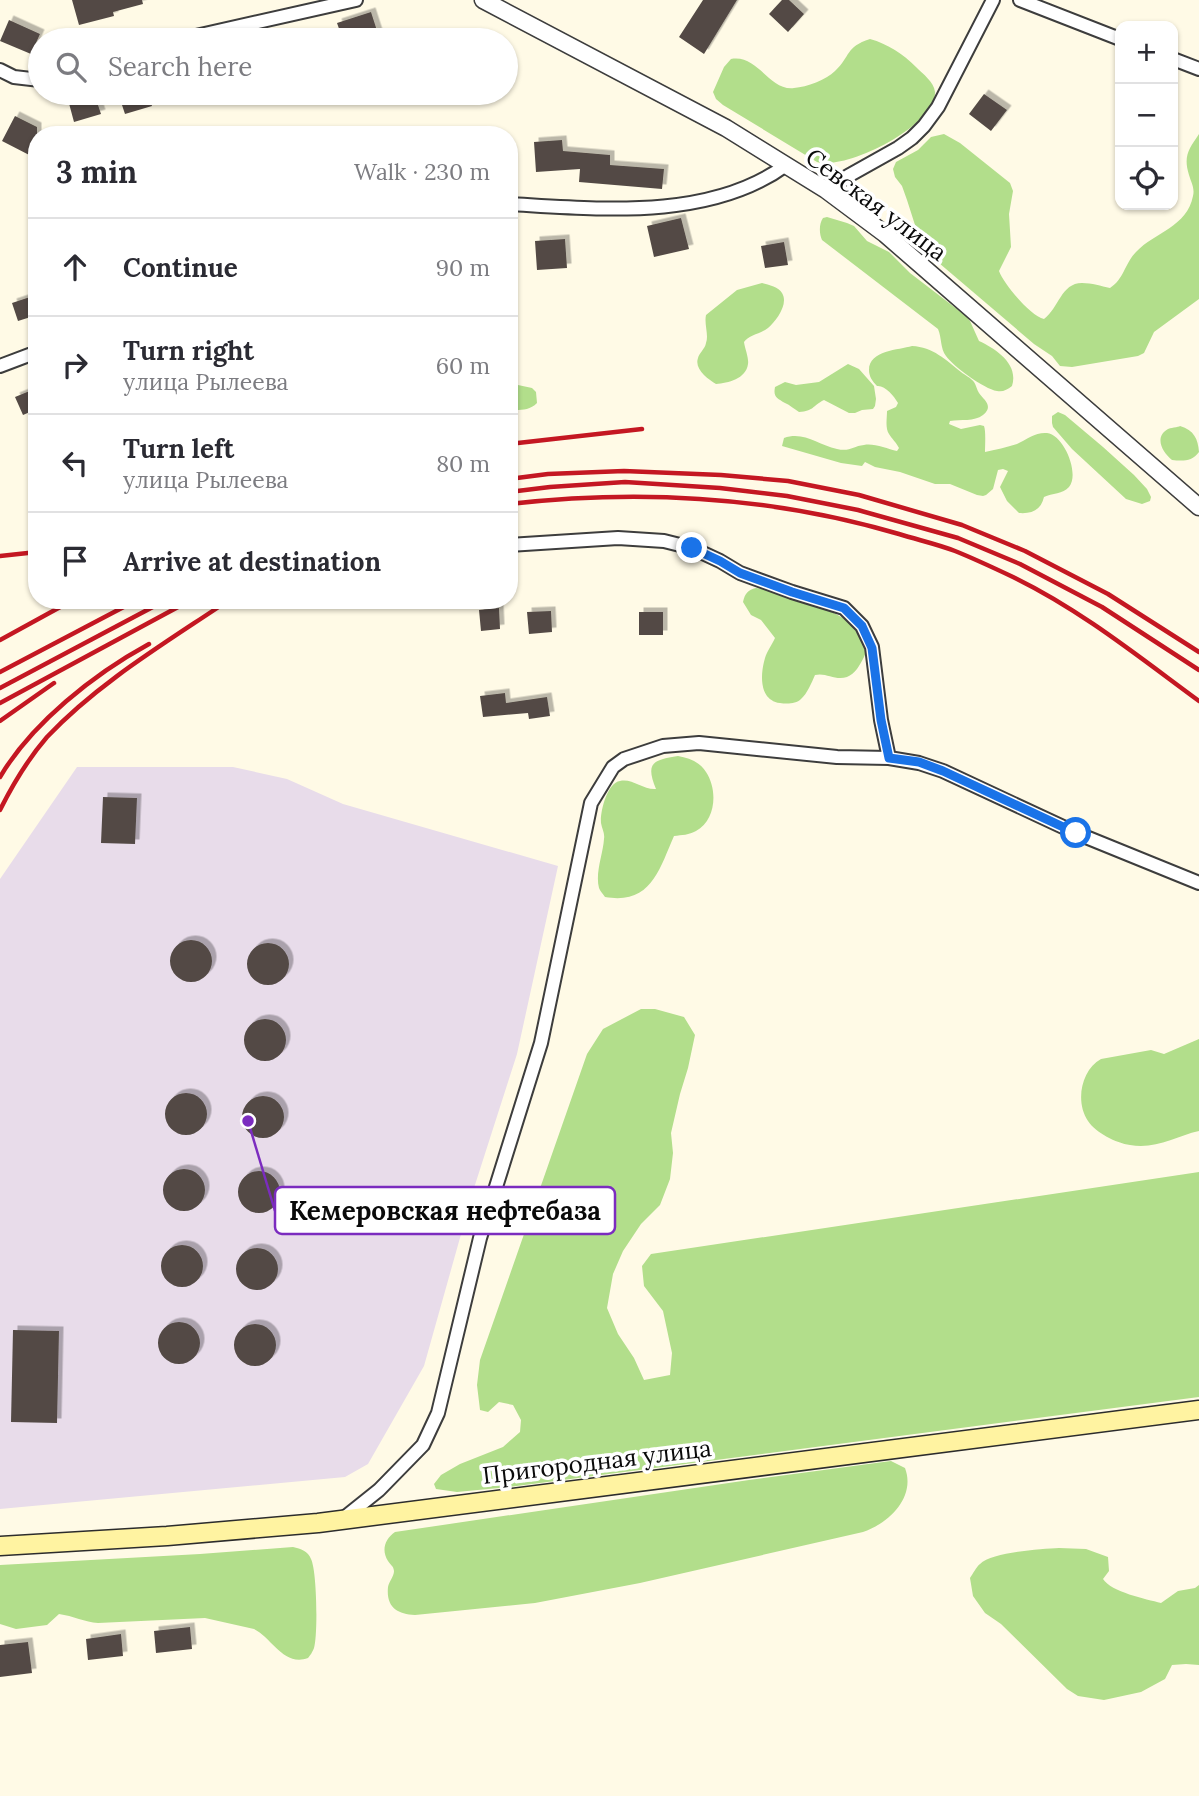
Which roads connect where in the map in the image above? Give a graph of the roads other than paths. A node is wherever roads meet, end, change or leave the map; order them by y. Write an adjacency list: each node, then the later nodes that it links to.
1 (356, 0): 5 (street)
2 (483, 0): 11 (street, Севская улица)
3 (993, 0): 12 (street)
4 (1020, 0): 6 (street)
5 (231, 28)
6 (1115, 37)
7 (1178, 61): 8 (street)
8 (1199, 69)
9 (0, 70): 10 (street)
10 (28, 79)
11 (786, 165): 12 (street, Севская улица); 13 (street)
12 (826, 190): 16 (street, Севская улица)
13 (518, 205)
14 (28, 355): 15 (street)
15 (0, 366)
16 (1199, 507)
17 (518, 544): 18 (street)
18 (889, 758): 19 (street); 21 (street)
19 (1199, 883)
20 (1199, 1410): 21 (main road, Пригородная улица)
21 (340, 1520): 22 (main road, Пригородная улица)
22 (0, 1546)

